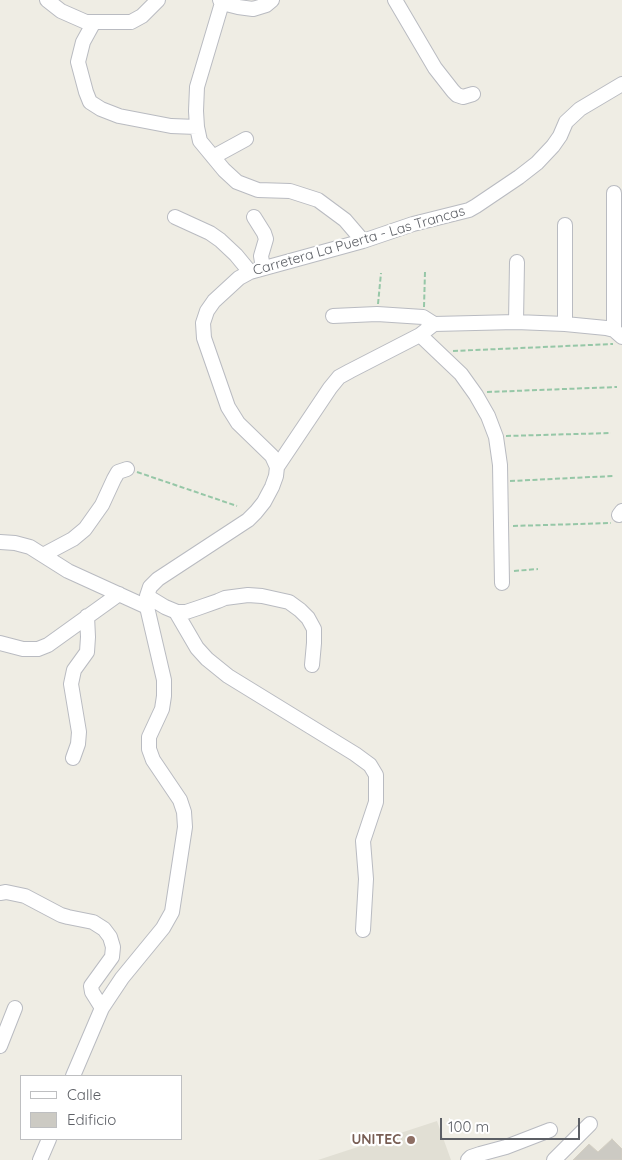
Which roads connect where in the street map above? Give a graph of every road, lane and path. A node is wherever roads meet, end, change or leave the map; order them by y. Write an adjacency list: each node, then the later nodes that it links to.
1 (47, 0): 6 (street)
2 (158, 0): 6 (street)
3 (272, 0): 5 (street)
4 (395, 0): 8 (street)
5 (221, 1): 9 (street)
6 (94, 22): 9 (street)
7 (622, 84): 16 (street, Carretera La Puerta - Las Trancas)
8 (473, 94)
9 (197, 128): 11 (street)
10 (246, 139): 11 (street)
11 (213, 157): 16 (street)
12 (614, 193): 27 (street)
13 (175, 217): 18 (street)
14 (254, 217): 18 (street)
15 (565, 225): 25 (street)
16 (362, 241): 18 (street, Carretera La Puerta - Las Trancas)
17 (517, 262): 24 (street)
18 (256, 270): 33 (street, Carretera La Puerta - Las Trancas)
19 (425, 272): 23 (path)
20 (381, 273): 21 (path)
21 (376, 314): 22 (street); 23 (street)
22 (333, 316)
23 (429, 320): 24 (street); 26 (street)
24 (516, 322): 25 (street)
25 (565, 324): 27 (street)
26 (420, 335): 28 (street); 33 (street)
27 (618, 336): 28 (path)
28 (438, 352): 30 (street)
29 (617, 387): 30 (path)
30 (475, 393): 32 (street)
31 (611, 433): 32 (path)
32 (496, 437): 36 (street)
33 (277, 467): 45 (street)
34 (127, 469): 37 (path); 41 (street)
35 (613, 476): 36 (path)
36 (500, 481): 39 (street)
37 (237, 506)
38 (618, 516): 39 (path)
39 (501, 526): 43 (street)
40 (0, 542): 41 (street)
41 (43, 555): 44 (street)
42 (538, 569): 43 (path)
43 (502, 578)
44 (119, 594): 45 (street); 47 (street)
45 (147, 602): 46 (street); 54 (street)
46 (176, 612): 49 (street); 52 (street)
47 (88, 616): 48 (street); 50 (street)
48 (0, 643)
49 (312, 665)
50 (73, 758)
51 (0, 893): 54 (street)
52 (363, 930)
53 (15, 1008): 55 (street)
54 (102, 1008): 56 (street)
55 (0, 1046)
56 (74, 1075)
57 (590, 1124): 62 (street)
58 (550, 1130): 61 (street)
59 (49, 1140): 60 (street)
60 (40, 1160)
61 (468, 1160)
62 (554, 1160)

